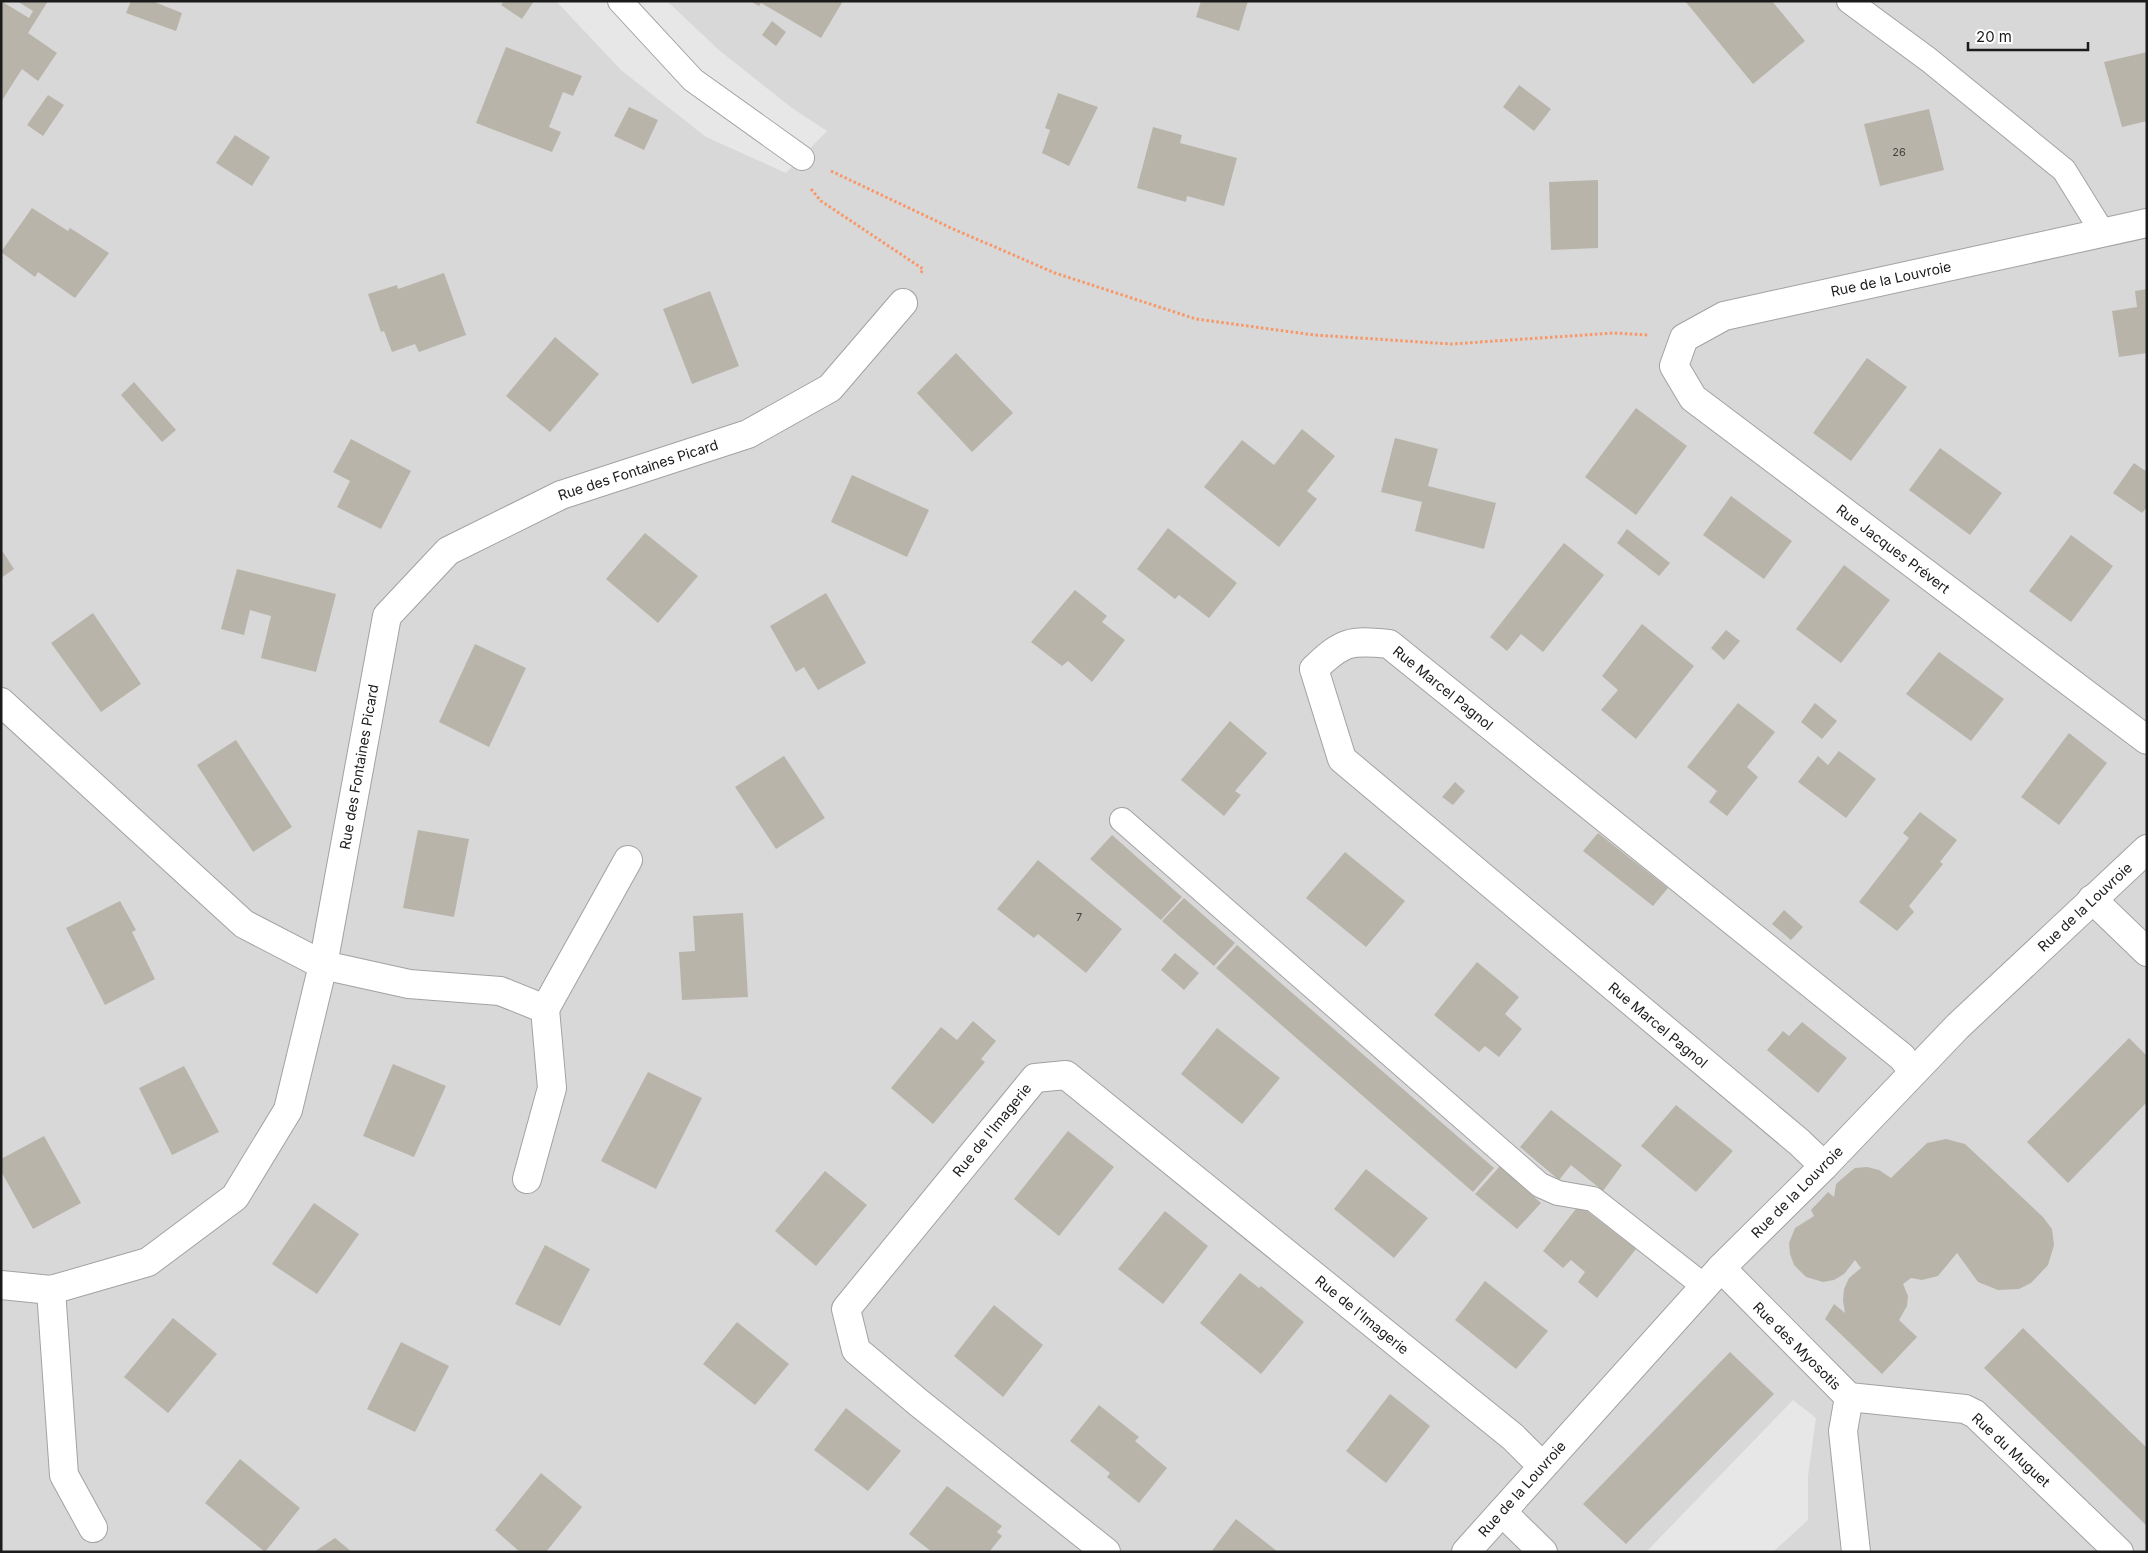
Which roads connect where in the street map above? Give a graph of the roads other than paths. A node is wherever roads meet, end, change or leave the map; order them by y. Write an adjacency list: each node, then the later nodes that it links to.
1 (620, 1): 3 (lane)
2 (1849, 1): 5 (lane)
3 (805, 159)
4 (2147, 223): 5 (street, Rue de la Louvroie)
5 (2103, 233): 7 (street, Rue de la Louvroie)
6 (903, 303): 15 (street, Rue des Fontaines Picard)
7 (1684, 338): 9 (street, Rue Jacques Prévert)
8 (1, 702): 15 (street)
9 (2147, 740)
10 (1122, 820): 20 (lane)
11 (2147, 849): 13 (street, Rue de la Louvroie)
12 (628, 860): 16 (street)
13 (2092, 899): 14 (street); 17 (street, Rue de la Louvroie)
14 (2147, 952)
15 (323, 965): 16 (street); 22 (street, Rue des Fontaines Picard)
16 (546, 1009): 19 (street)
17 (1913, 1072): 18 (street, Rue de la Louvroie); 18 (street, Rue Marcel Pagnol)
18 (1824, 1166): 20 (street, Rue de la Louvroie)
19 (527, 1179)
20 (1712, 1278): 23 (street, Rue des Myosotis); 24 (street, Rue de la Louvroie)
21 (1, 1285): 22 (street, Rue des Fontaines Picard)
22 (51, 1290): 26 (street)
23 (1849, 1398): 30 (street, Rue des Myosotis); 31 (street, Rue du Muguet)
24 (1542, 1466): 25 (street, Rue de la Louvroie); 27 (street, Rue de l'Imagerie)
25 (1502, 1512): 28 (street, Rue de la Louvroie); 29 (street)
26 (93, 1528)
27 (1106, 1552)
28 (1466, 1552)
29 (1543, 1552)
30 (1856, 1552)
31 (2119, 1552)

